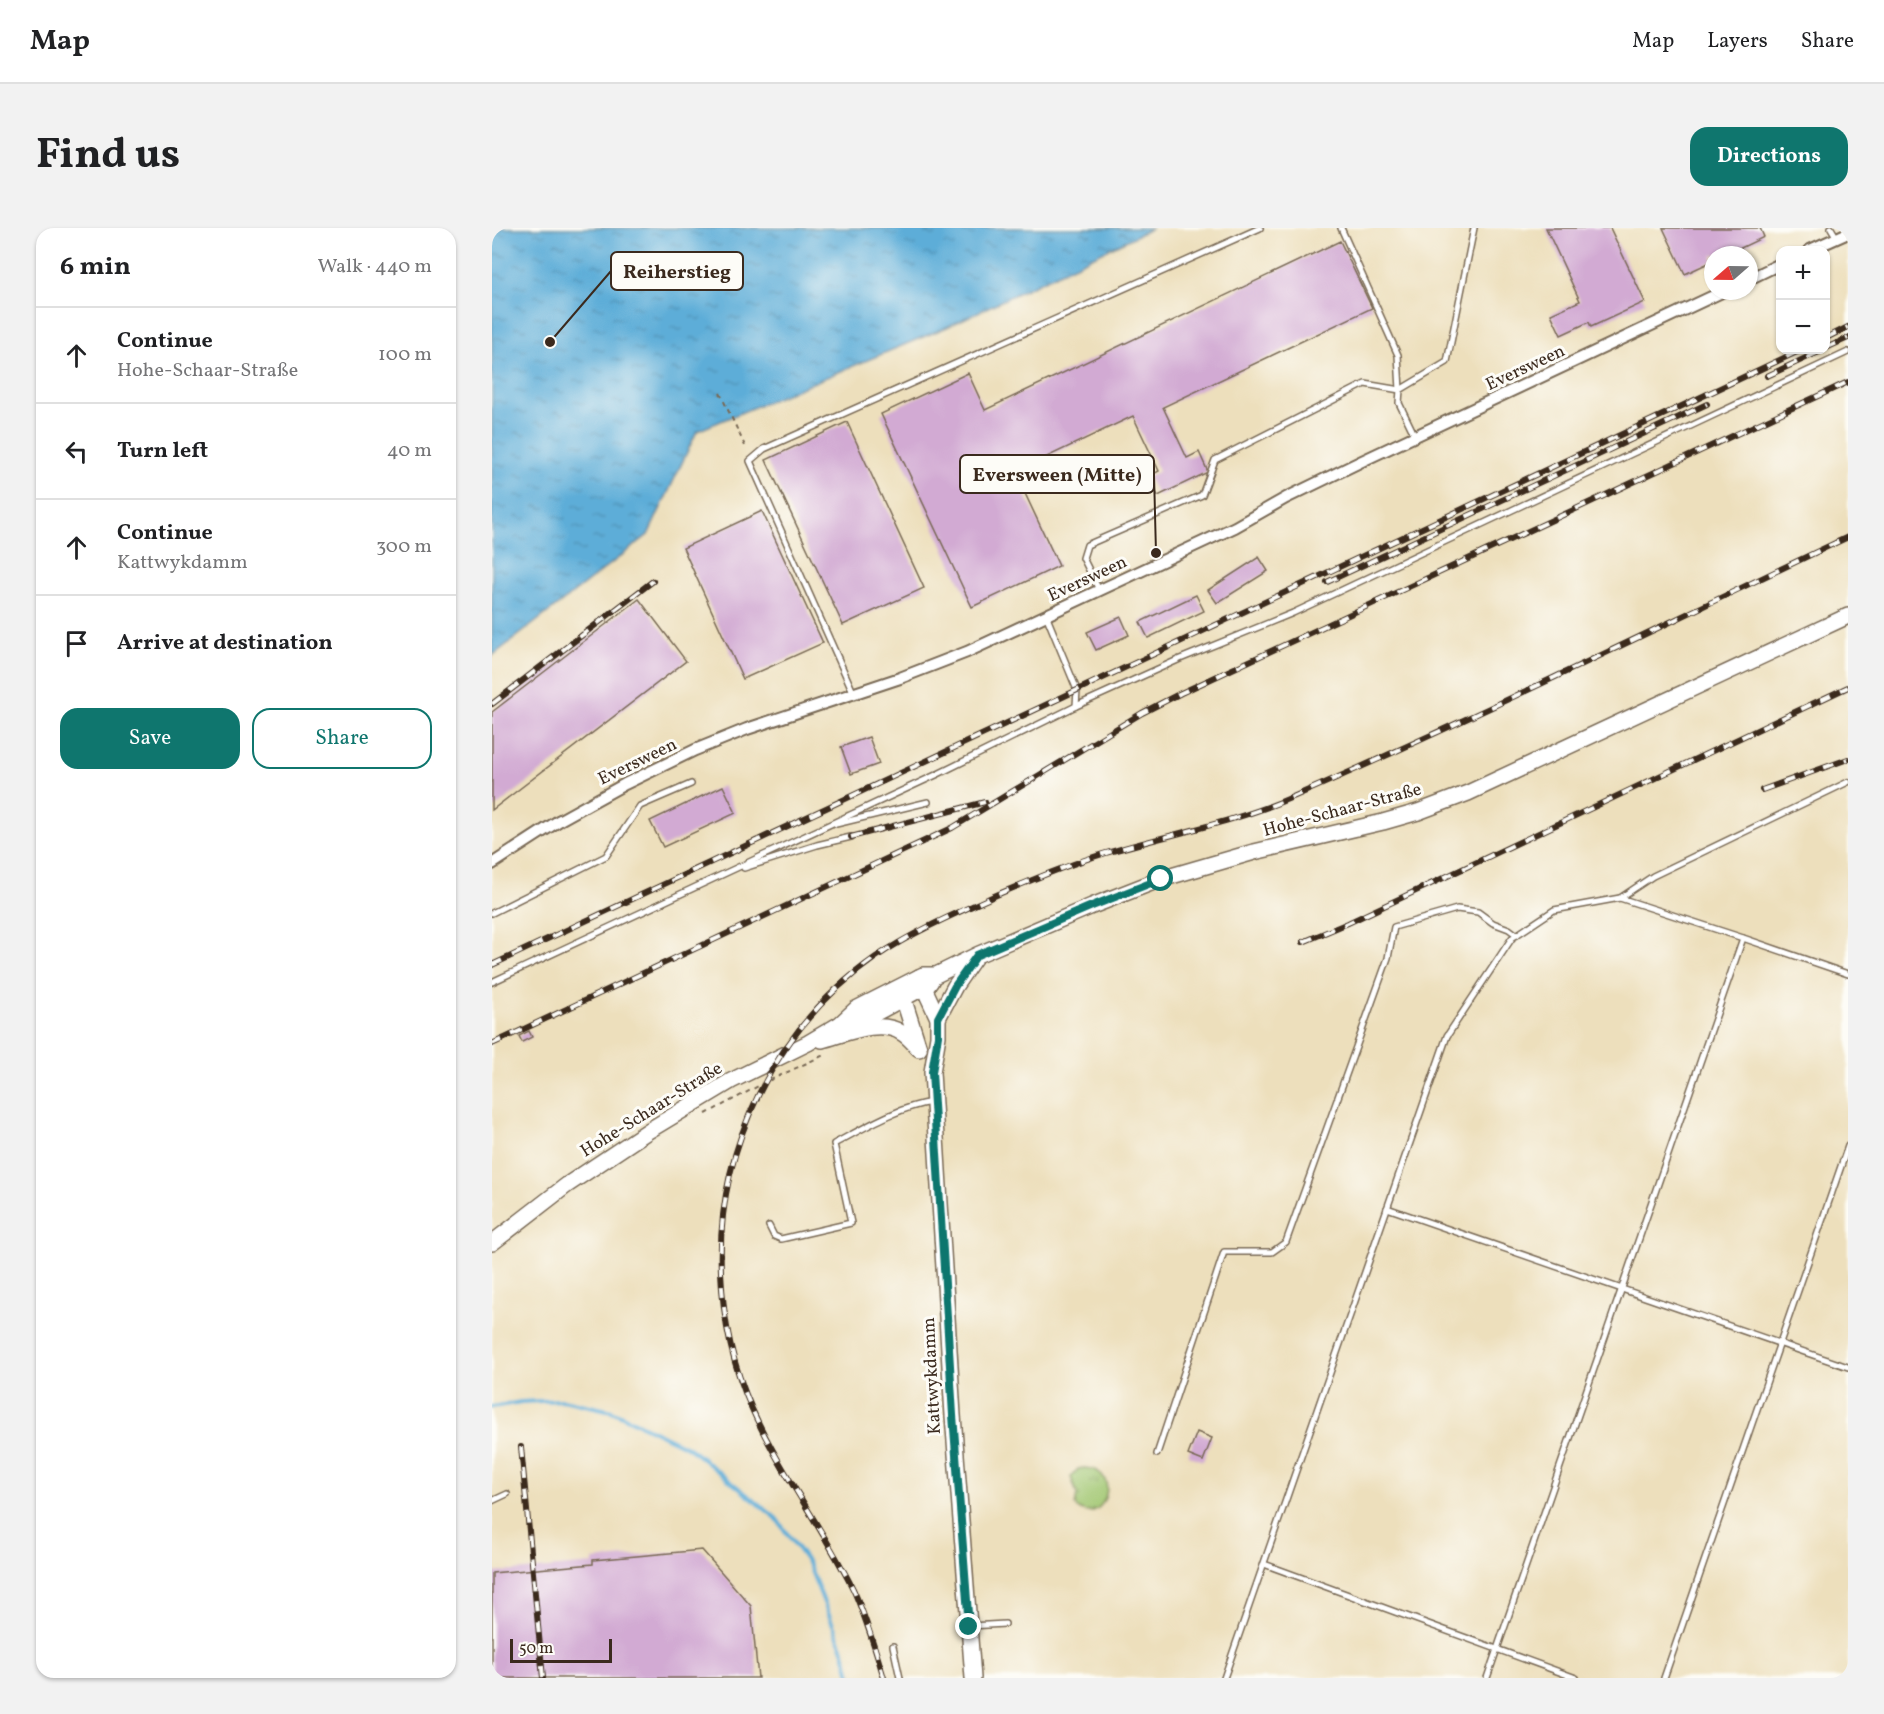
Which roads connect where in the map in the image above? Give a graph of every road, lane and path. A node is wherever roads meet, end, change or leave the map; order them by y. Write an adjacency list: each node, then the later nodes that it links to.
1 (1260, 228): 18 (lane)
2 (1341, 228): 11 (lane)
3 (1474, 228): 11 (lane)
4 (1848, 232): 5 (street)
5 (1834, 233): 6 (street)
6 (1816, 246)
7 (1776, 266): 8 (street)
8 (1758, 275)
9 (1705, 300): 13 (street, Eversween)
10 (1848, 352): 19 (lane)
11 (1400, 390): 13 (lane); 15 (lane)
12 (720, 393): 14 (path)
13 (1416, 436): 15 (street, Eversween)
14 (746, 448)
15 (1099, 590): 16 (street, Eversween)
16 (1046, 615): 18 (street, Eversween); 19 (lane)
17 (1848, 616): 31 (main road, Hohe-Schaar-Straße)
18 (854, 694): 25 (street, Eversween)
19 (1076, 706): 23 (lane)
20 (1848, 782): 27 (lane)
21 (691, 784): 28 (lane)
22 (928, 802): 23 (lane)
23 (824, 826): 26 (lane)
24 (850, 837): 26 (lane)
25 (492, 864)
26 (728, 873): 33 (lane)
27 (1620, 898): 29 (lane); 30 (lane)
28 (492, 914)
29 (1517, 935): 44 (lane); 50 (lane)
30 (1743, 938): 32 (lane); 47 (lane)
31 (977, 955): 34 (main road, Hohe-Schaar-Straße); 36 (main road)
32 (1848, 974)
33 (492, 982)
34 (921, 982): 35 (main road, Hohe-Schaar-Straße); 36 (main road, Kattwykdamm)
35 (902, 992): 37 (main road, Hohe-Schaar-Straße); 38 (main road, Kattwykdamm)
36 (938, 1018): 40 (main road, Kattwykdamm)
37 (808, 1043): 38 (main road); 46 (main road, Hohe-Schaar-Straße)
38 (919, 1049): 40 (main road, Kattwykdamm)
39 (797, 1067): 42 (path)
40 (932, 1072): 41 (main road, Kattwykdamm)
41 (934, 1102): 45 (lane); 55 (main road, Kattwykdamm)
42 (703, 1116)
43 (1848, 1146): 48 (lane)
44 (1387, 1208): 47 (lane); 53 (lane)
45 (769, 1226)
46 (492, 1244)
47 (1622, 1289): 48 (lane); 57 (lane)
48 (1780, 1343): 49 (lane); 63 (lane)
49 (1848, 1367)
50 (1157, 1454)
51 (507, 1494): 52 (lane)
52 (492, 1501)
53 (1264, 1564): 57 (lane); 60 (lane)
54 (1005, 1624): 55 (lane)
55 (969, 1627): 59 (main road, Kattwykdamm)
56 (893, 1646): 58 (lane)
57 (1497, 1649): 61 (lane); 62 (lane)
58 (900, 1678)
59 (973, 1678)
60 (1224, 1678)
61 (1487, 1678)
62 (1576, 1678)
63 (1664, 1678)

